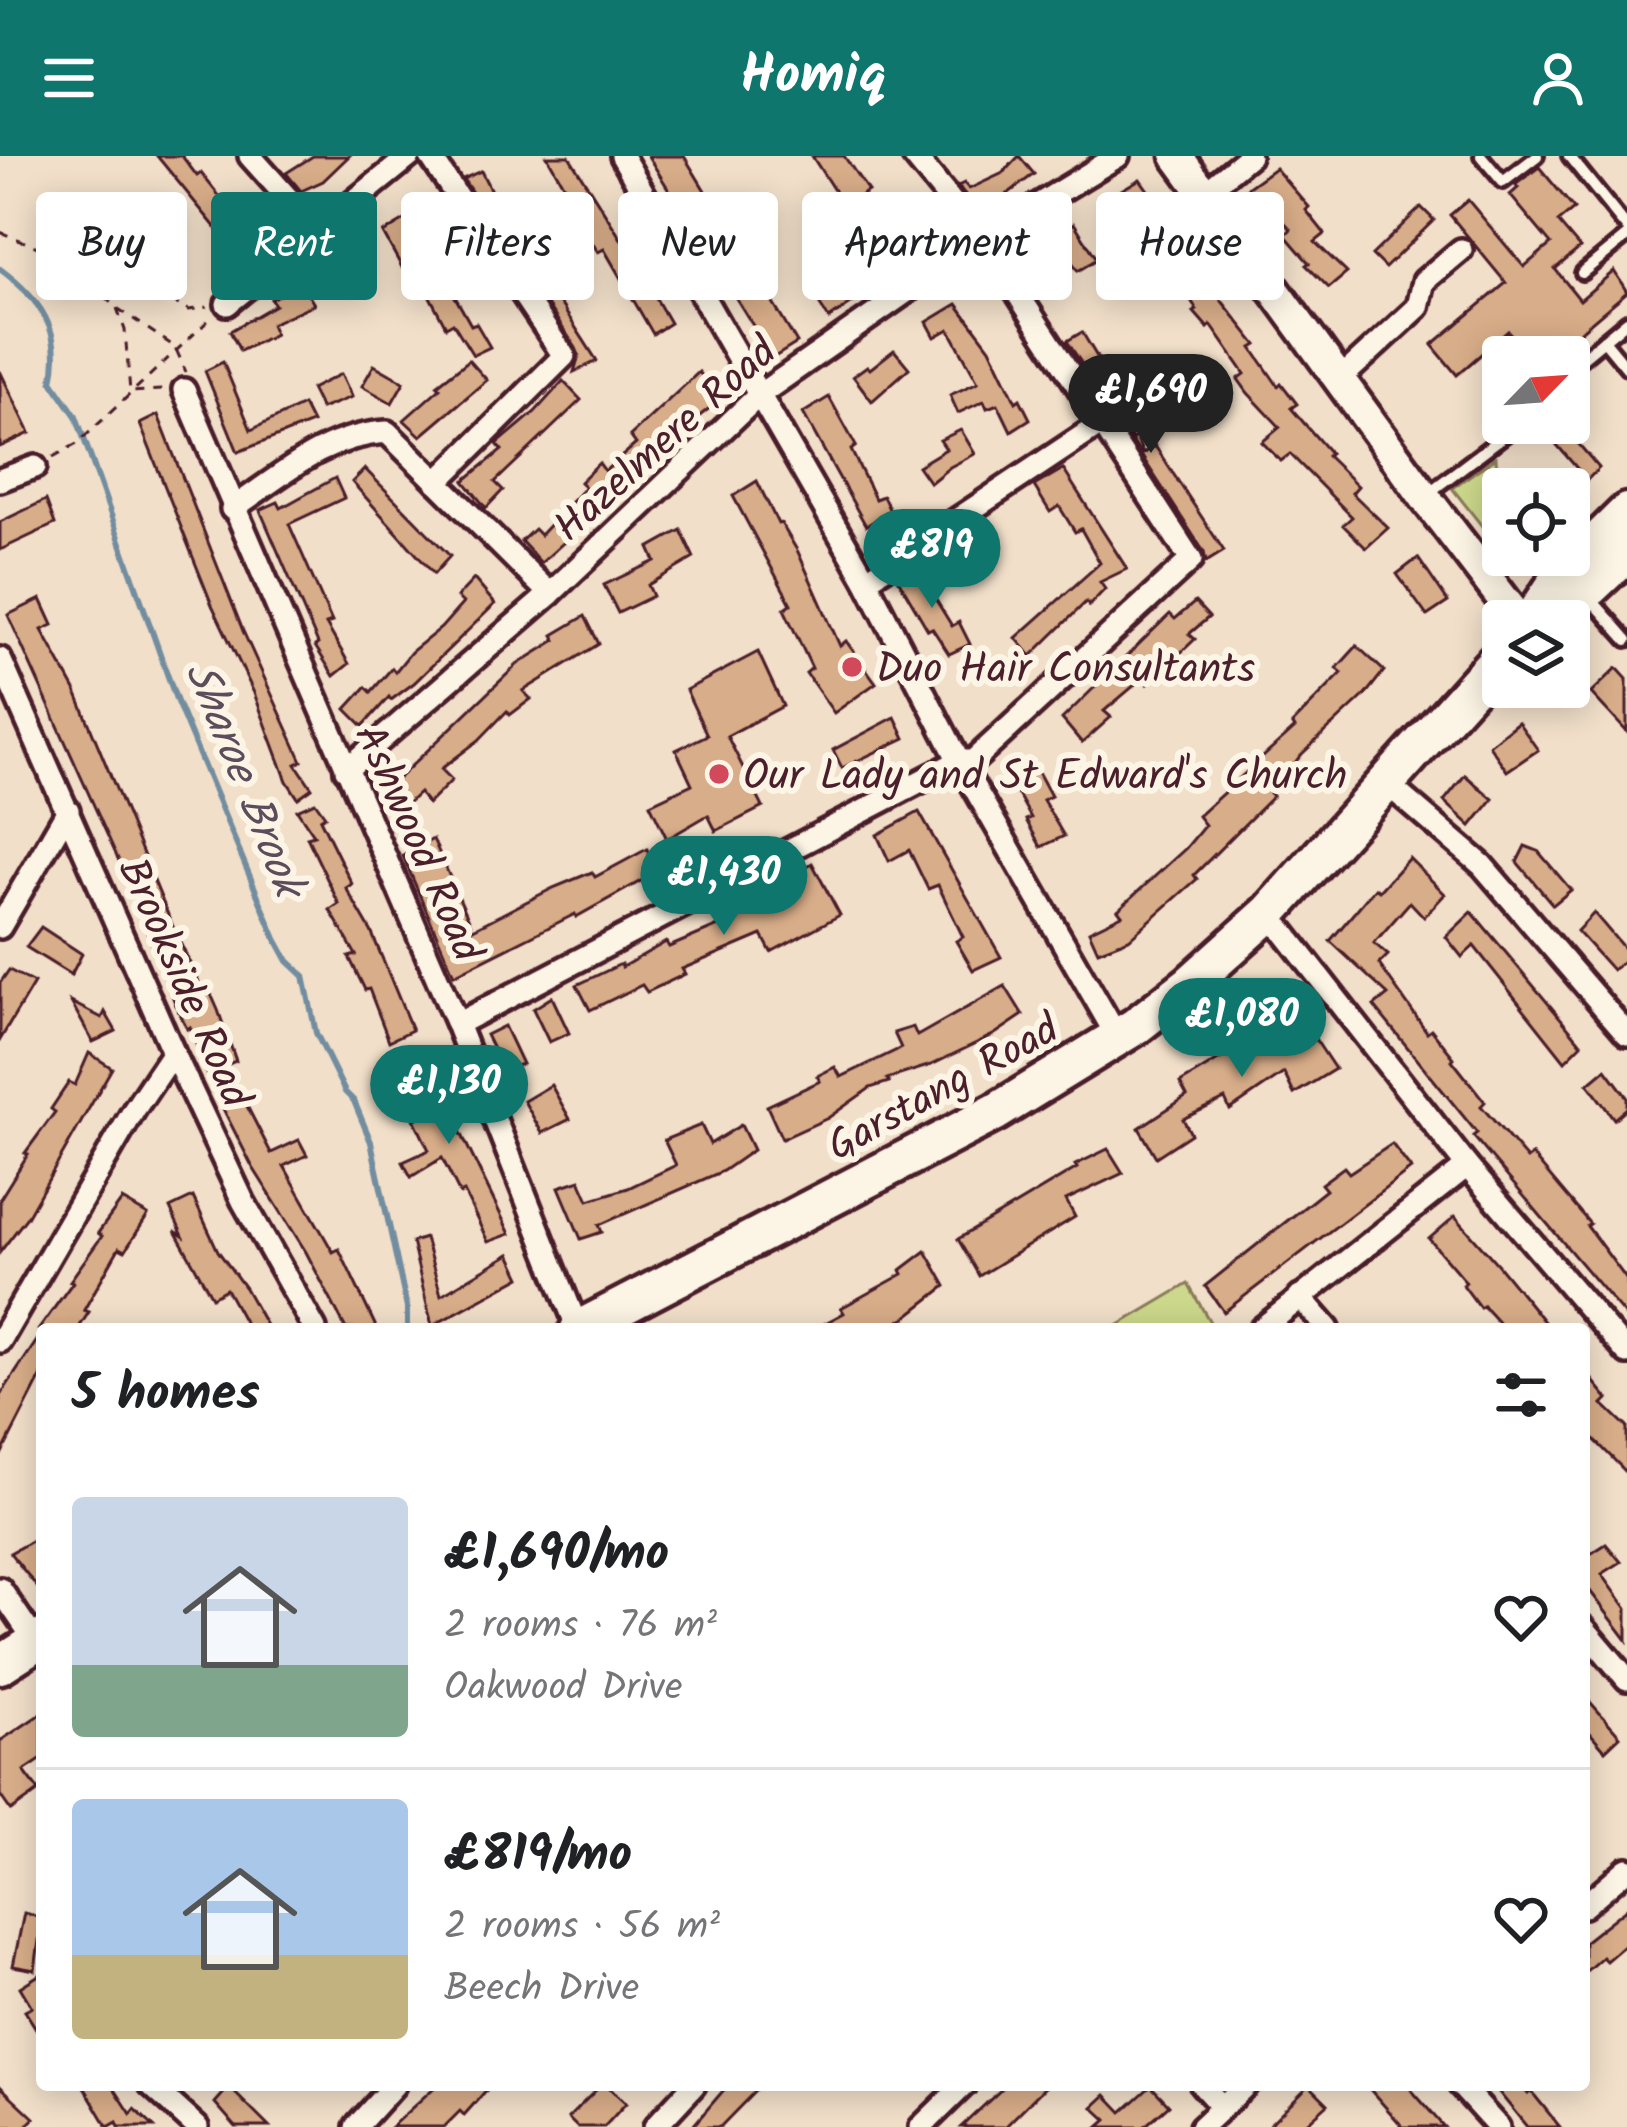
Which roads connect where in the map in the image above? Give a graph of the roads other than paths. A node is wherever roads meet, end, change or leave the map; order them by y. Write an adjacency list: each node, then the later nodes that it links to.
1 (250, 156): 12 (street)
2 (410, 156): 13 (street)
3 (430, 156): 37 (street)
4 (622, 156): 32 (street)
5 (914, 156): 14 (street)
6 (1118, 156): 15 (street, Hazelmere Road)
7 (1177, 156): 16 (street)
8 (1249, 156): 17 (street)
9 (1481, 156): 10 (lane)
10 (1537, 156)
11 (1569, 156): 18 (lane)
12 (282, 192)
13 (367, 192)
14 (943, 192)
15 (1059, 192)
16 (1203, 192)
17 (1206, 192)
18 (1627, 232): 20 (lane)
19 (1457, 263): 30 (street)
20 (1582, 273)
21 (232, 300): 25 (street)
22 (895, 300): 32 (street, Hazelmere Road)
23 (1022, 300): 33 (street)
24 (1283, 300): 30 (street)
25 (227, 304)
26 (1627, 321): 27 (lane)
27 (1604, 340): 28 (lane); 29 (lane)
28 (1590, 351)
29 (1627, 368)
30 (1341, 378): 38 (street)
31 (184, 390): 39 (street, Ashwood Road)
32 (759, 395): 42 (street); 44 (street, Hazelmere Road)
33 (1102, 423): 42 (street); 51 (street)
34 (1493, 444): 38 (lane)
35 (35, 467): 36 (street)
36 (0, 481)
37 (437, 482): 39 (street); 44 (street)
38 (1424, 496): 45 (street)
39 (232, 509): 52 (street, Ashwood Road)
40 (1627, 512): 46 (highway)
41 (1627, 553): 43 (highway)
42 (866, 580): 51 (street)
43 (1585, 592): 47 (highway); 48 (lane)
44 (550, 594): 52 (street, Hazelmere Road)
45 (1504, 600)
46 (1547, 600)
47 (1571, 600)
48 (1627, 640)
49 (0, 659): 54 (street, Brookside Road)
50 (1482, 675): 53 (highway, Garstang Road)
51 (959, 761): 57 (street); 59 (street)
52 (346, 770): 57 (street, Ashwood Road)
53 (1385, 782): 55 (highway, Garstang Road); 58 (street)
54 (68, 810): 56 (street); 60 (street, Brookside Road)
55 (1269, 913): 59 (highway, Garstang Road); 61 (street)
56 (0, 927)
57 (457, 1024): 64 (street, Ashwood Road)
58 (1627, 1034)
59 (1118, 1038): 65 (highway, Garstang Road)
60 (172, 1052): 63 (street, Brookside Road); 68 (street)
61 (1467, 1166): 62 (street); 69 (street)
62 (1300, 1298): 66 (street); 67 (street)
63 (312, 1323)
64 (577, 1323)
65 (591, 1323)
66 (1269, 1323)
67 (1323, 1323)
68 (2, 1332)
69 (1627, 1353)
70 (0, 1589): 72 (street)
71 (1590, 1635): 75 (street)
72 (36, 1636)
73 (36, 1642): 74 (highway)
74 (0, 1665)
75 (1627, 1678)
76 (1627, 1869): 77 (street)
77 (1590, 1901)
78 (158, 2091): 87 (street)
79 (389, 2091): 88 (street)
80 (689, 2091): 89 (street)
81 (958, 2091): 90 (street)
82 (1207, 2091): 85 (street)
83 (1239, 2091): 85 (street)
84 (1465, 2091): 86 (street)
85 (1222, 2107): 91 (street)
86 (1494, 2126)
87 (197, 2127)
88 (356, 2127)
89 (656, 2127)
90 (921, 2127)
91 (1201, 2127)

